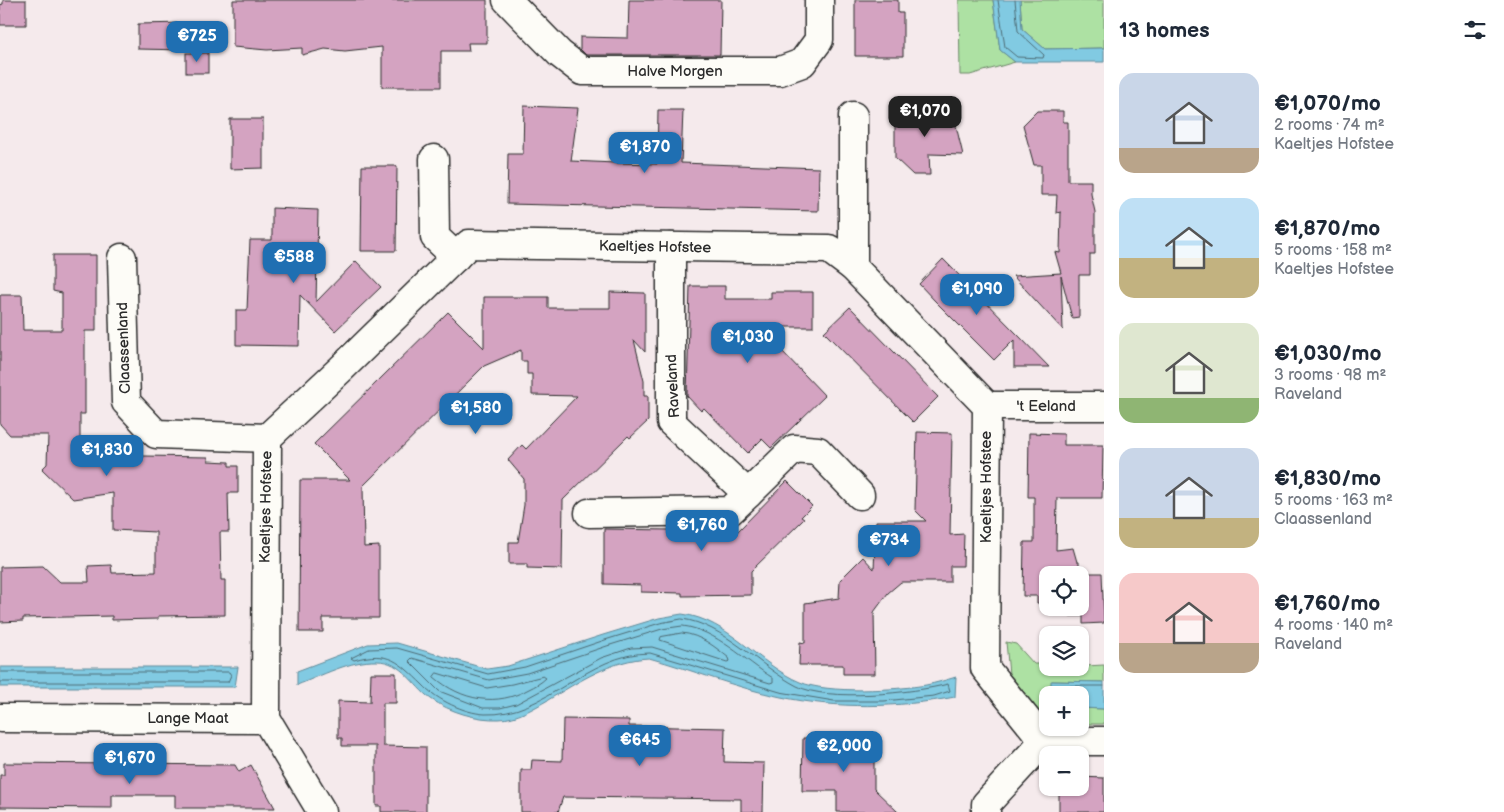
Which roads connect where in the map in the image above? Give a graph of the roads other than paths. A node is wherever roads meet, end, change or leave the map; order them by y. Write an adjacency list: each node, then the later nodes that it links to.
1 (507, 0): 2 (street, Halve Morgen)
2 (819, 0)
3 (853, 116): 8 (street)
4 (434, 159): 6 (street)
5 (671, 247): 6 (street, Kaeltjes Hofstee); 8 (street, Kaeltjes Hofstee); 12 (street, Raveland)
6 (456, 257): 11 (street, Kaeltjes Hofstee)
7 (122, 258): 11 (street, Claassenland)
8 (853, 267): 9 (street, Kaeltjes Hofstee)
9 (987, 406): 10 (street, 't Eeland); 17 (street, Kaeltjes Hofstee)
10 (1104, 406)
11 (267, 438): 16 (street, Kaeltjes Hofstee)
12 (748, 494): 13 (street); 14 (street)
13 (860, 495)
14 (590, 513)
15 (0, 718): 16 (street, Lange Maat)
16 (266, 718): 19 (street)
17 (1044, 741): 18 (street); 20 (street)
18 (1104, 741)
19 (322, 812)
20 (986, 812)

